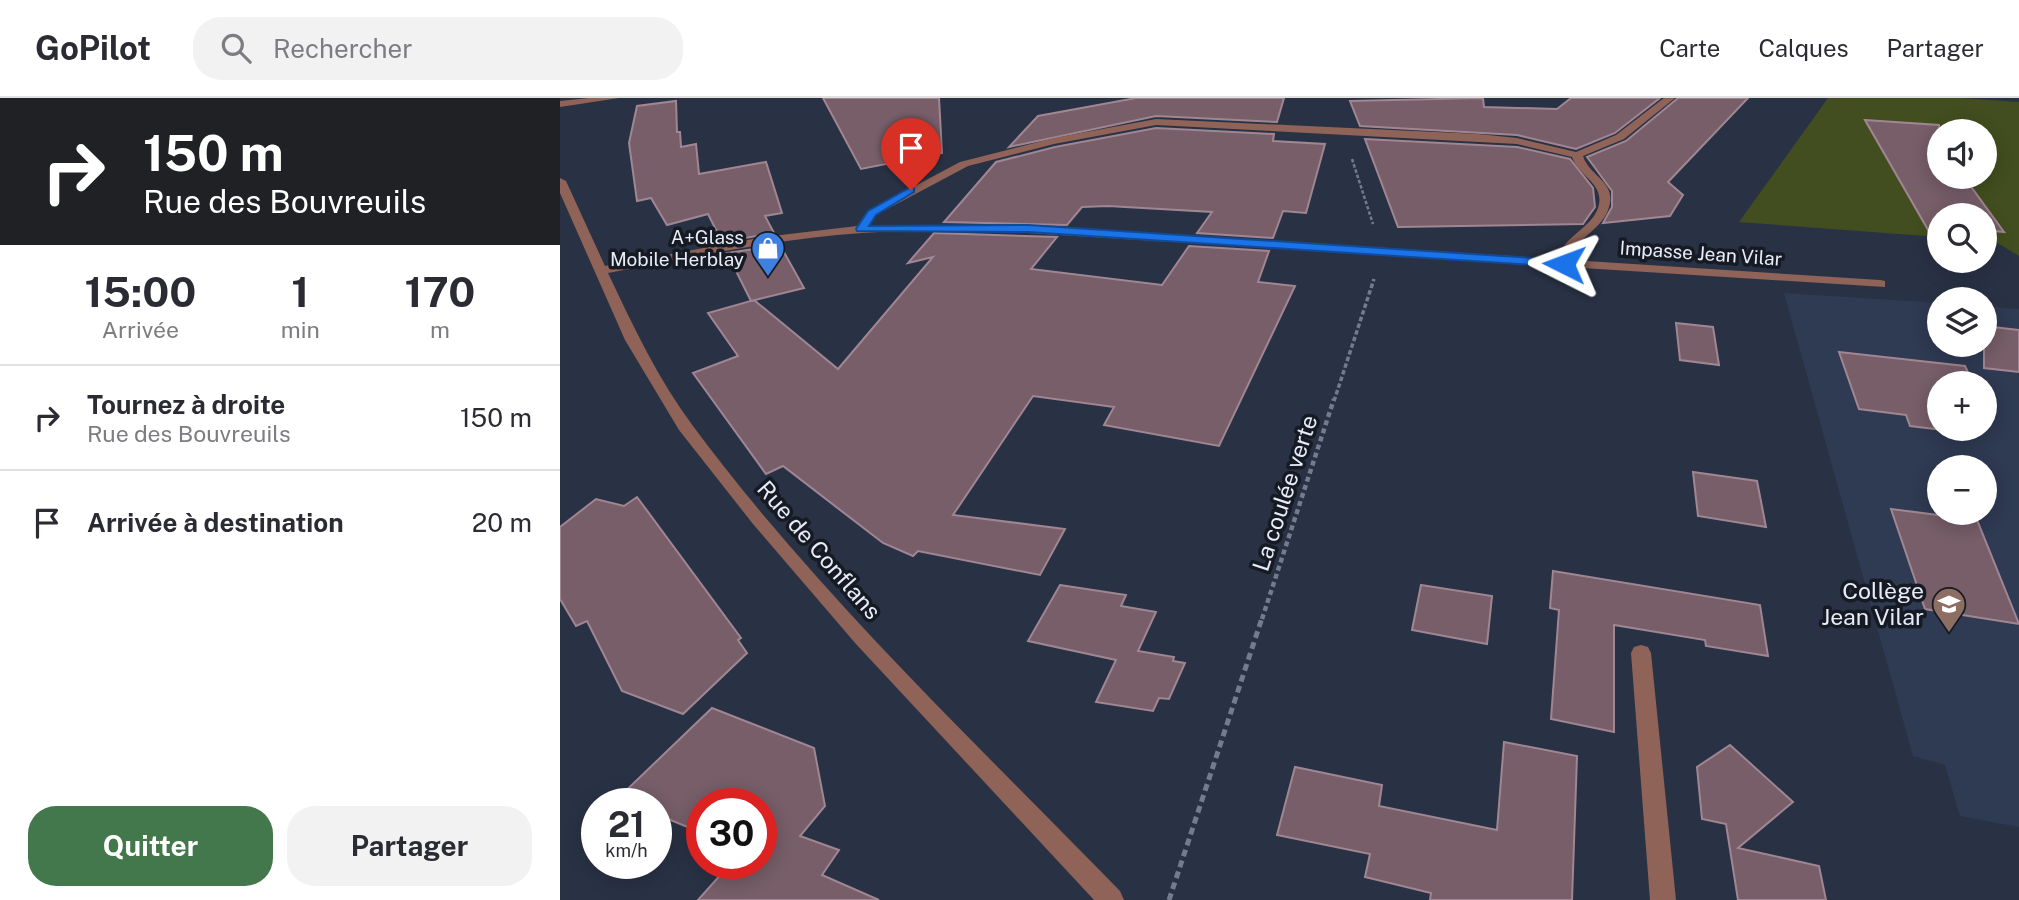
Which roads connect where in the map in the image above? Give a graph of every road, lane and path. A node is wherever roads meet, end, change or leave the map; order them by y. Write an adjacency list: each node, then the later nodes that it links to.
1 (614, 98): 3 (street)
2 (1670, 98): 5 (street)
3 (560, 104)
4 (1343, 130): 5 (street); 7 (street); 8 (path)
5 (1577, 155): 9 (street)
6 (560, 181): 10 (street, Rue de Conflans)
7 (861, 229): 8 (street, Impasse Jean Vilar); 10 (street, Impasse Jean Vilar)
8 (1382, 253): 9 (street, Impasse Jean Vilar); 14 (path, La coulée verte)
9 (1564, 264): 11 (street, Impasse Jean Vilar)
10 (600, 271): 13 (street, Rue de Conflans)
11 (1880, 284)
12 (1642, 653): 15 (street)
13 (1111, 900)
14 (1170, 900)
15 (1663, 900)

